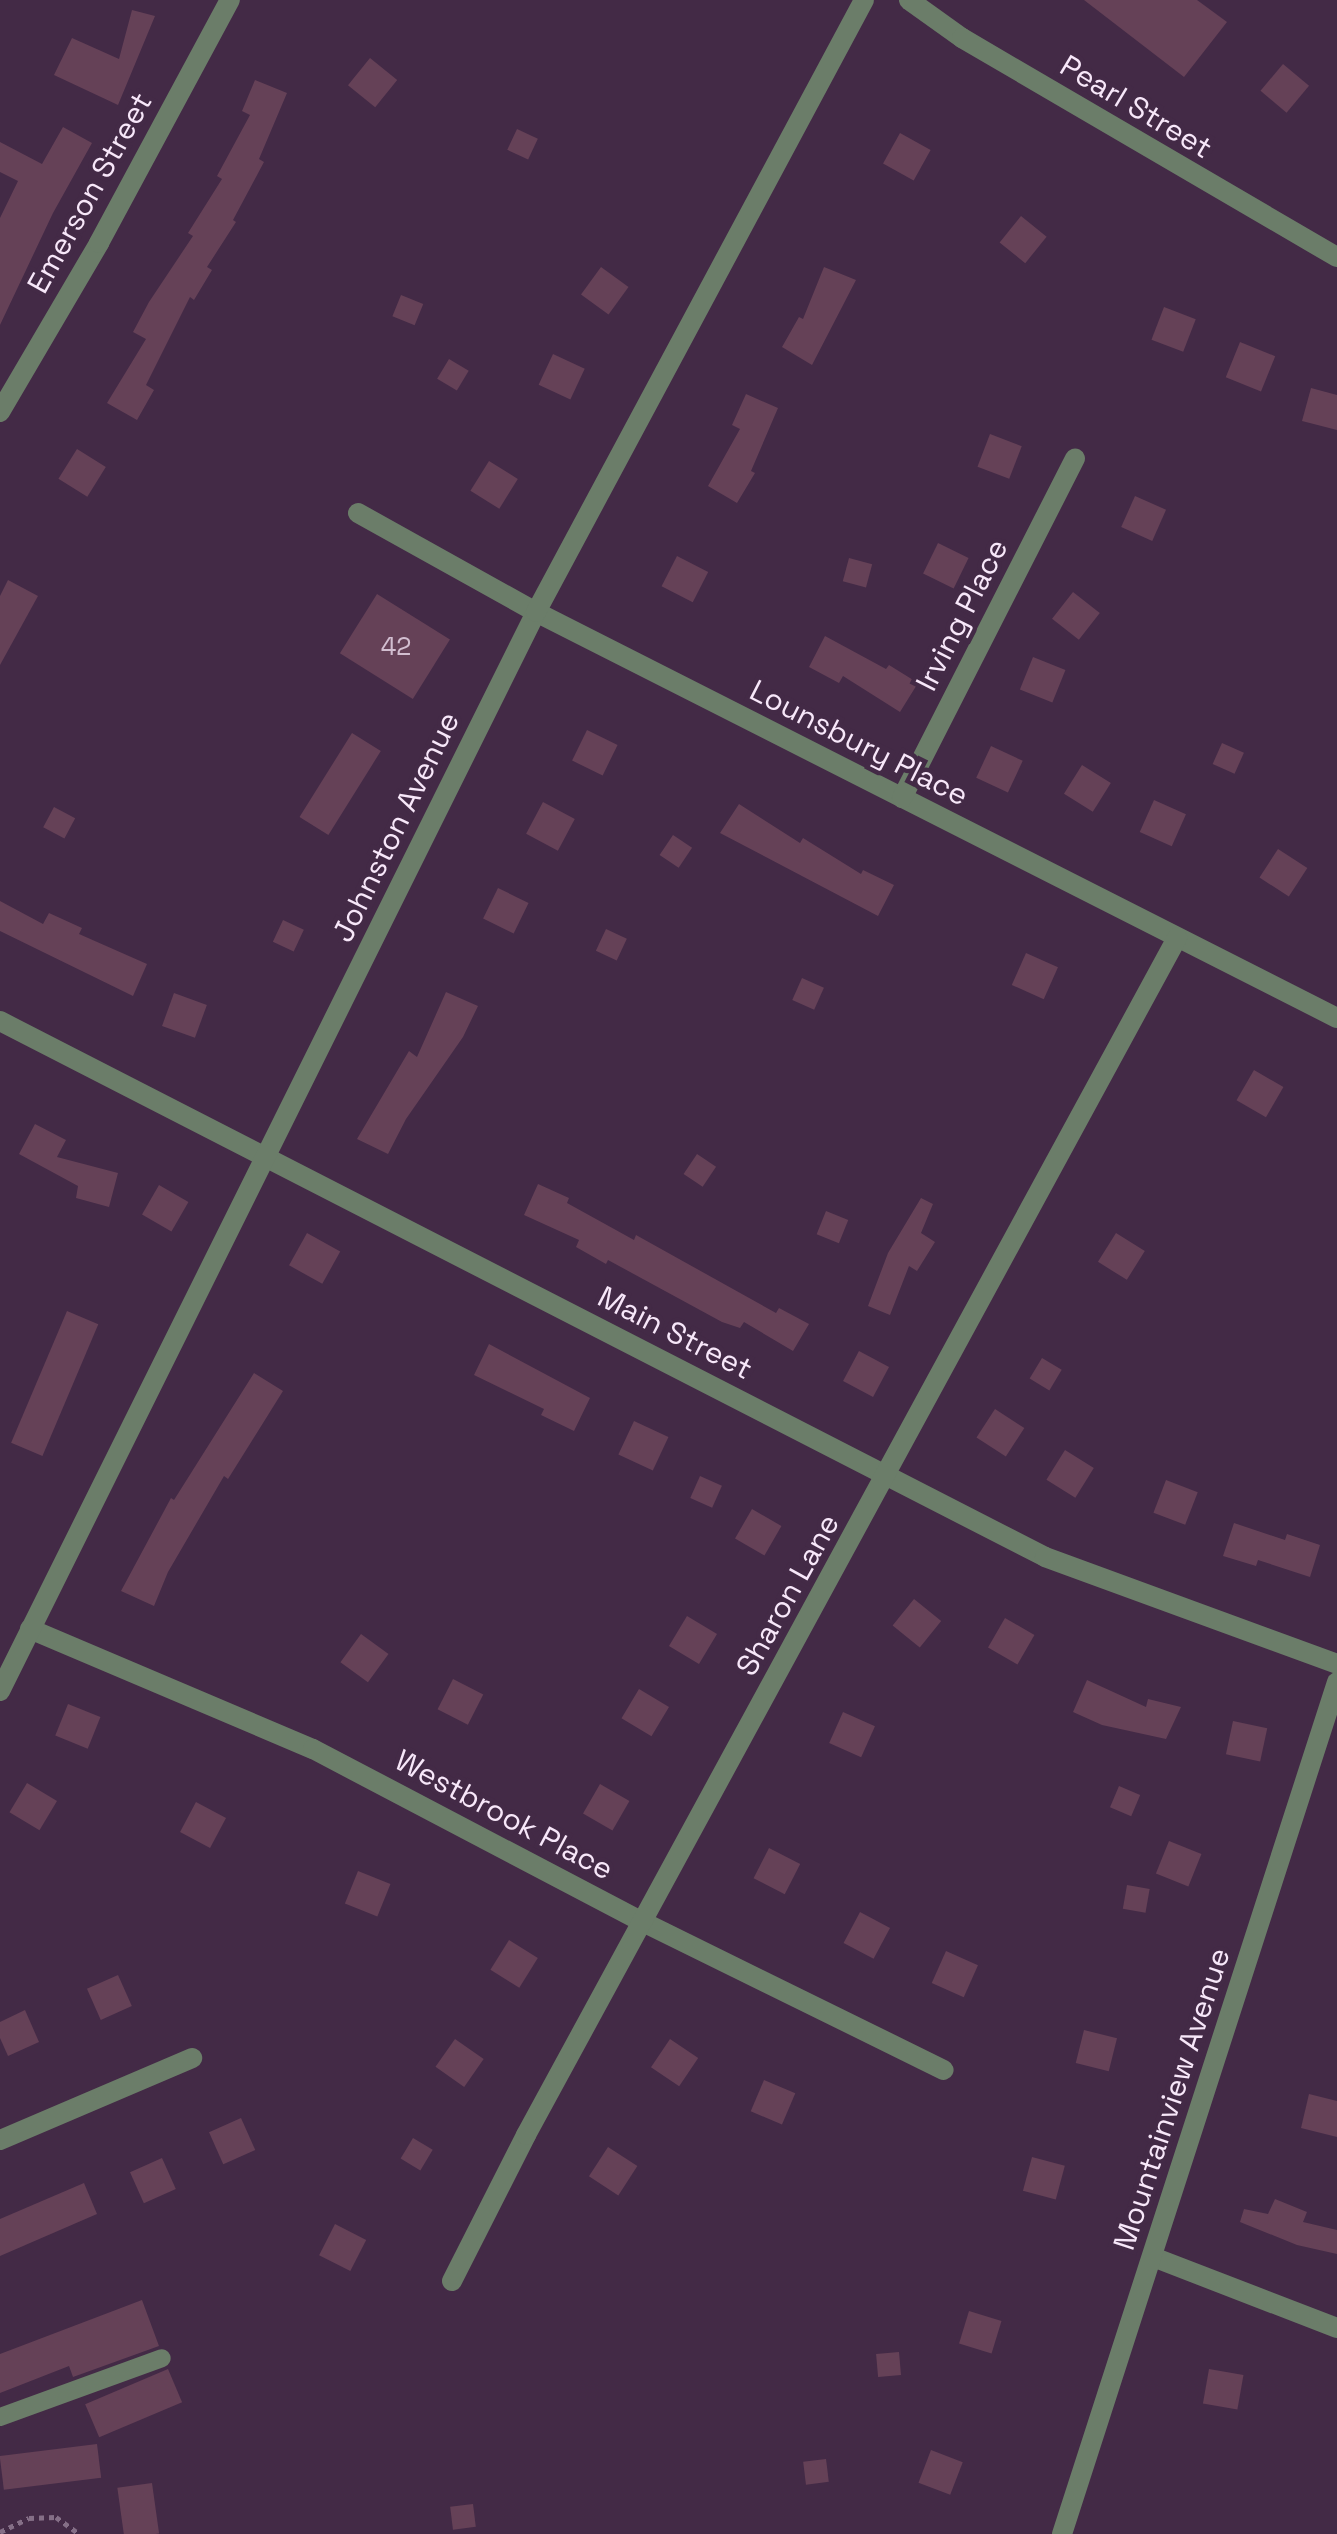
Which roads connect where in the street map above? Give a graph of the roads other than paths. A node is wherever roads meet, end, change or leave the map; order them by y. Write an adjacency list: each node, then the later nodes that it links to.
1 (230, 0): 5 (street, Emerson Street)
2 (864, 0): 8 (street, Johnston Avenue)
3 (910, 0): 4 (street, Pearl Street)
4 (1337, 258)
5 (0, 412)
6 (1075, 460): 9 (street, Irving Place)
7 (358, 514): 8 (street, Lounsbury Place)
8 (536, 612): 9 (street, Lounsbury Place); 13 (street, Johnston Avenue)
9 (902, 798): 10 (street, Lounsbury Place)
10 (1177, 938): 11 (street, Lounsbury Place); 14 (street, Sharon Lane)
11 (1337, 1018)
12 (0, 1021): 13 (street, Main Street)
13 (266, 1158): 14 (street, Main Street); 15 (street, Johnston Avenue)
14 (887, 1476): 16 (street, Main Street); 19 (street, Sharon Lane)
15 (30, 1628): 18 (street, Johnston Avenue); 19 (street, Westbrook Place)
16 (1337, 1664)
17 (1337, 1682): 23 (street, Mountainview Avenue)
18 (0, 1690)
19 (642, 1922): 21 (street, Westbrook Place); 24 (street, Sharon Lane)
20 (192, 2058): 22 (street)
21 (944, 2070)
22 (0, 2140)
23 (1154, 2257): 25 (street); 28 (street, Mountainview Avenue)
24 (452, 2281)
25 (1337, 2328)
26 (162, 2358): 27 (lane)
27 (0, 2417)
28 (1062, 2534)

